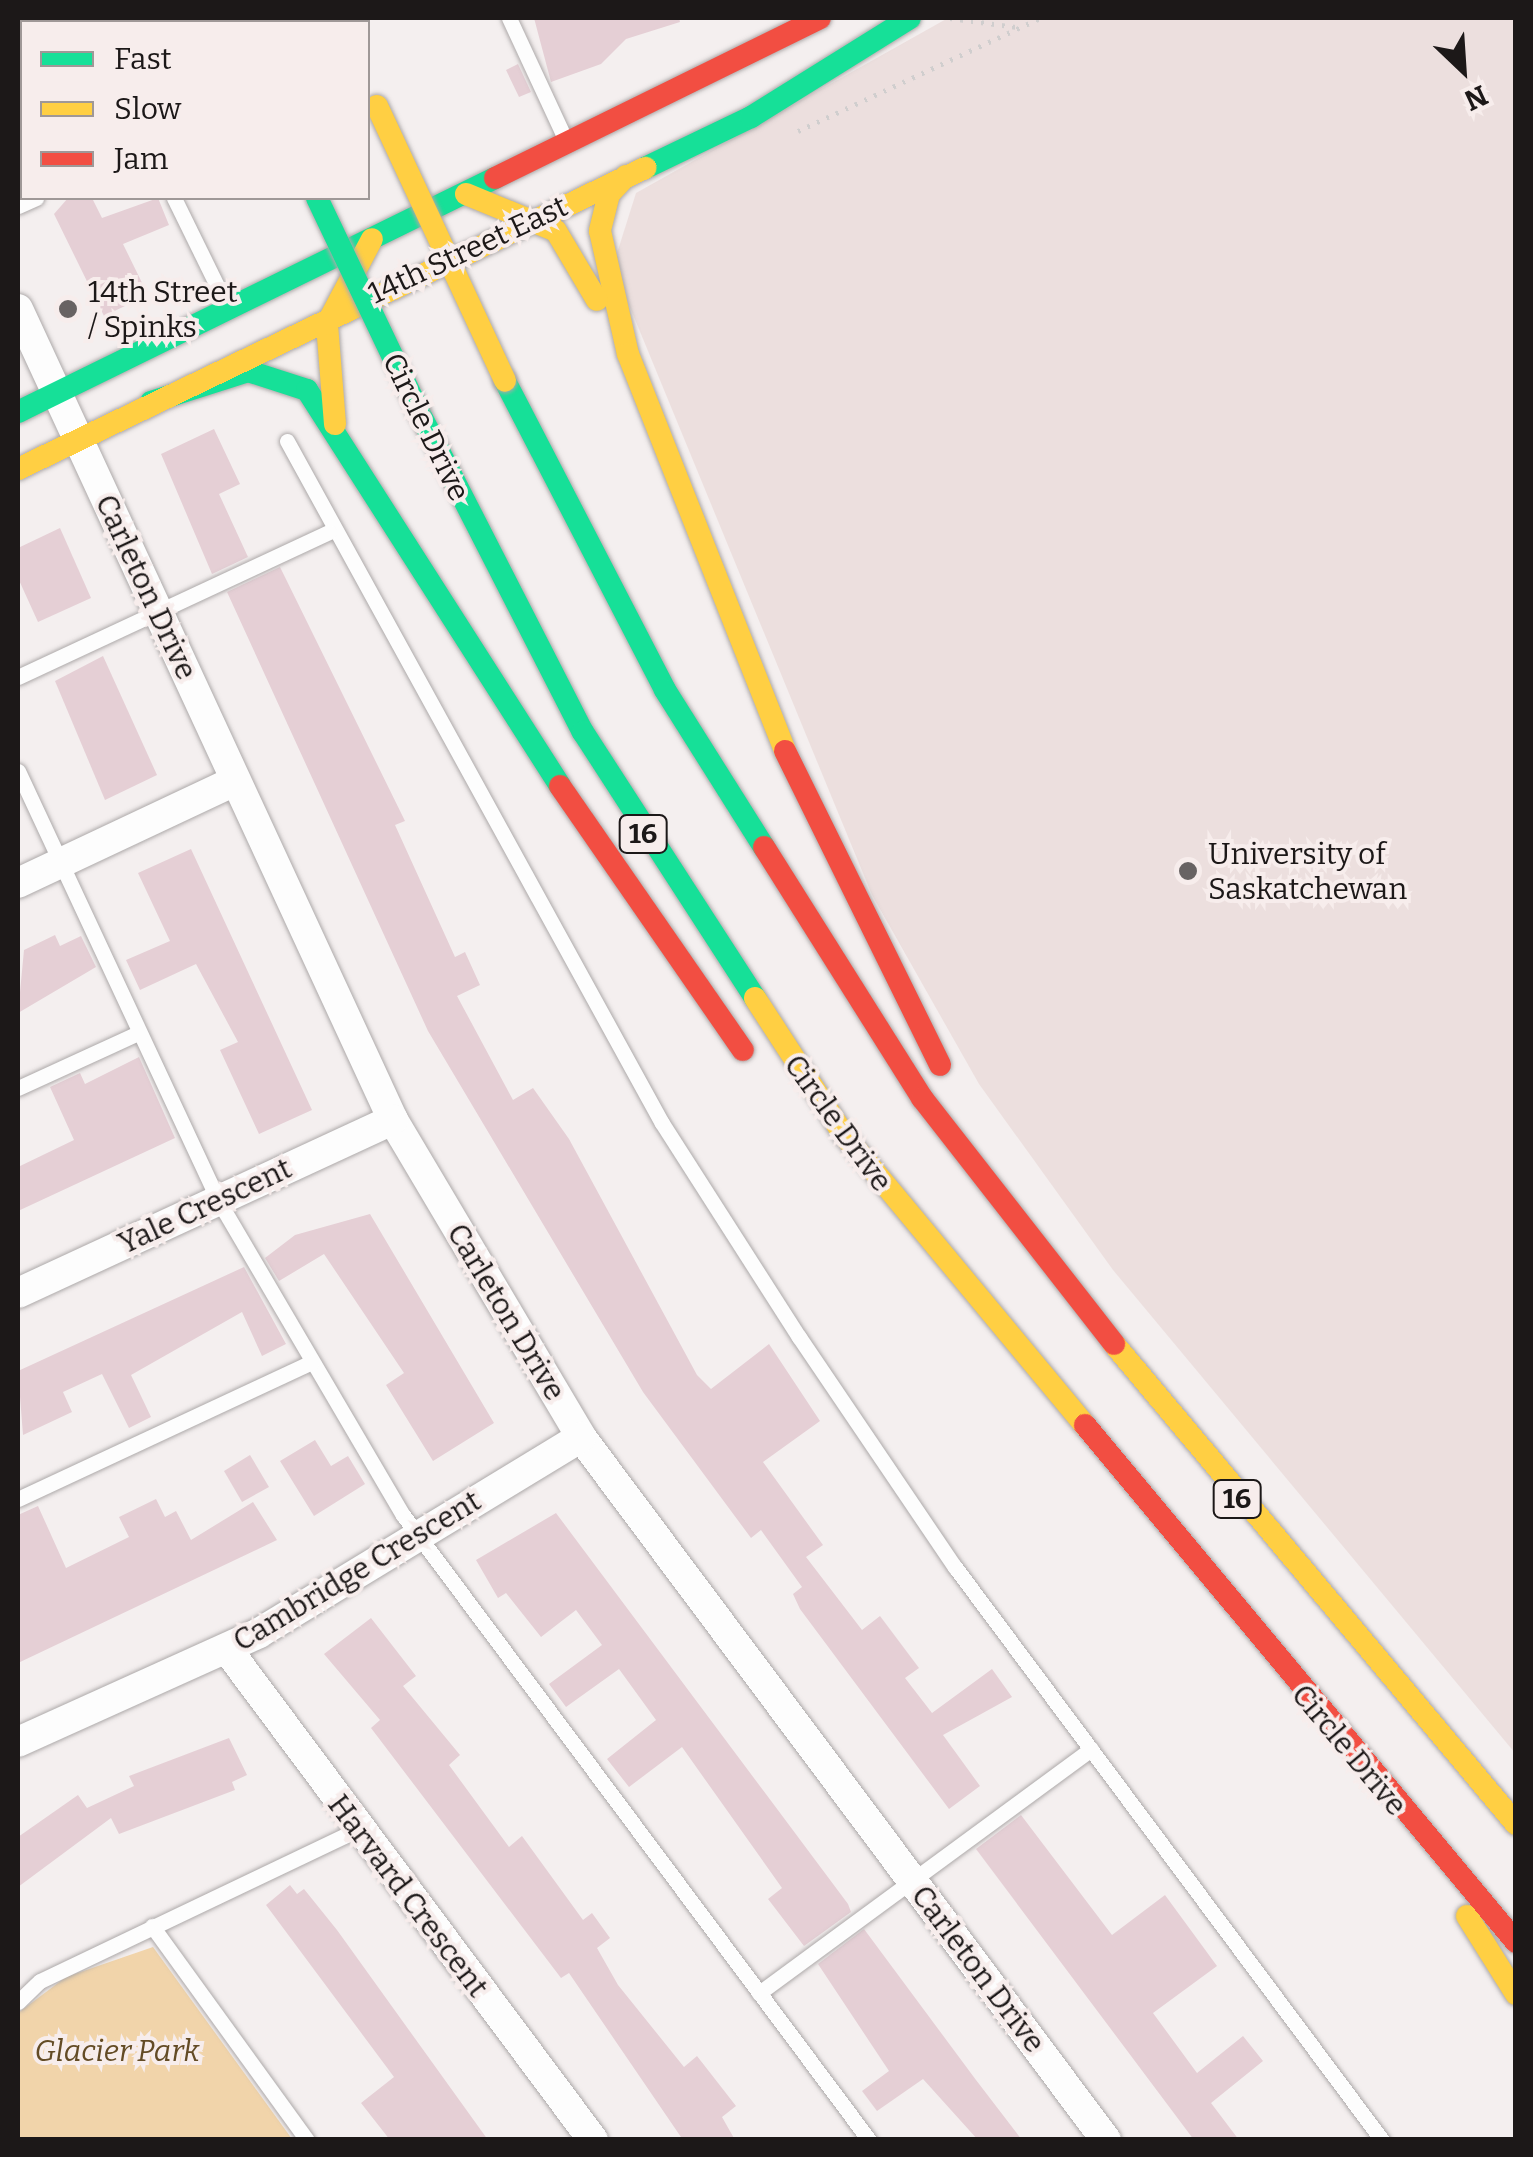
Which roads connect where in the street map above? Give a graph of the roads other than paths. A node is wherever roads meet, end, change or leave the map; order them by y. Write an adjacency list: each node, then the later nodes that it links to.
1 (509, 18): 5 (lane)
2 (820, 18): 5 (main road, 14th Street East)
3 (910, 18): 6 (main road, 14th Street East)
4 (372, 96): 35 (main road, 16, bridge)
5 (566, 143): 7 (main road, 14th Street East)
6 (626, 176): 10 (main road, 14th Street East); 15 (main road)
7 (466, 194): 10 (main road); 11 (main road, 14th Street East)
8 (175, 200): 13 (lane)
9 (318, 200): 37 (main road, Circle Drive / 16, bridge)
10 (534, 220): 14 (main road, 14th Street East); 15 (main road)
11 (372, 239): 13 (main road, 14th Street East); 14 (main road)
12 (18, 309): 16 (street, Carleton Drive)
13 (228, 309): 16 (main road, 14th Street East)
14 (336, 310): 17 (main road, 14th Street East); 19 (main road)
15 (628, 354): 35 (main road)
16 (58, 393): 18 (main road, 14th Street East); 20 (street, Carleton Drive)
17 (151, 402): 19 (main road); 20 (main road, 14th Street East)
18 (18, 412)
19 (336, 424): 31 (main road)
20 (80, 438): 22 (main road, 14th Street East); 24 (street, Carleton Drive)
21 (286, 441): 23 (lane)
22 (18, 469)
23 (329, 532): 24 (lane); 45 (lane)
24 (158, 613): 25 (lane); 27 (street, Carleton Drive)
25 (18, 677)
26 (18, 771): 28 (lane)
27 (235, 781): 28 (street); 33 (street, Carleton Drive)
28 (61, 863): 29 (street); 30 (lane)
29 (18, 884)
30 (138, 1033): 32 (lane); 36 (lane)
31 (764, 1077)
32 (18, 1088)
33 (393, 1120): 36 (street, Yale Crescent); 40 (street, Carleton Drive)
34 (821, 1148): 37 (main road)
35 (971, 1163): 46 (main road, 16)
36 (218, 1200): 38 (street, Yale Crescent); 39 (lane)
37 (916, 1229): 47 (main road, Circle Drive / 16)
38 (18, 1293)
39 (312, 1362): 41 (lane); 42 (lane)
40 (581, 1438): 42 (street, Cambridge Crescent); 49 (street, Carleton Drive)
41 (18, 1499)
42 (417, 1536): 43 (street, Cambridge Crescent); 52 (lane)
43 (227, 1650): 44 (street, Cambridge Crescent); 48 (street, Harvard Crescent)
44 (18, 1742)
45 (1091, 1749): 49 (lane); 59 (lane)
46 (1516, 1824)
47 (1414, 1828): 51 (main road, Circle Drive / 16); 53 (main road)
48 (358, 1830): 50 (lane); 56 (street, Harvard Crescent)
49 (911, 1879): 52 (lane); 58 (street, Carleton Drive)
50 (152, 1926): 54 (lane); 55 (lane)
51 (1516, 1942)
52 (759, 1992): 57 (lane)
53 (1516, 1994)
54 (18, 2002)
55 (307, 2140)
56 (593, 2140)
57 (868, 2140)
58 (1106, 2140)
59 (1382, 2140)

